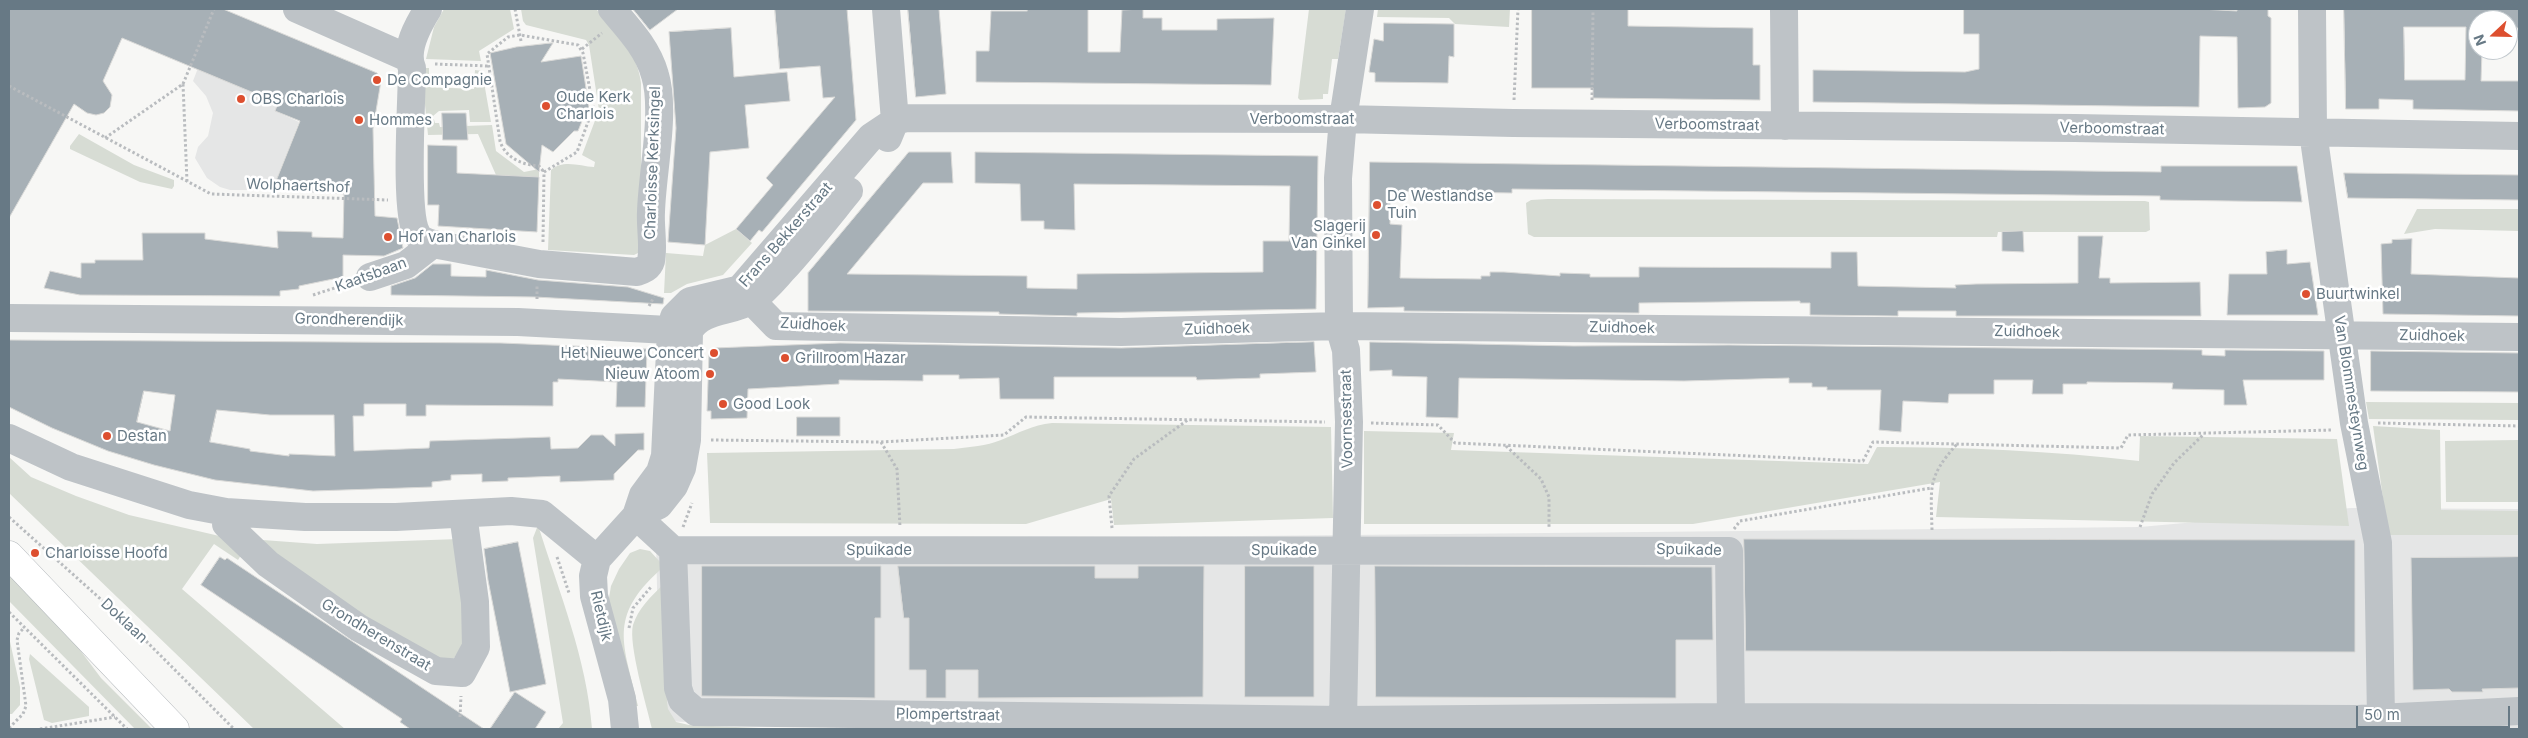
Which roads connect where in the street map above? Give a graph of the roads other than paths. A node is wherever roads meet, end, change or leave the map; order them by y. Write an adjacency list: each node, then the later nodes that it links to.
1 (297, 9): 8 (street)
2 (428, 9): 8 (street)
3 (612, 9): 14 (street, Charloisse Kerksingel)
4 (886, 9): 10 (street)
5 (1360, 9): 9 (street, Voornsestraat)
6 (1784, 9): 11 (street)
7 (2312, 9): 12 (street, Van Blommesteynweg)
8 (410, 63): 14 (street)
9 (1343, 119): 10 (street, Verboomstraat); 11 (street, Verboomstraat); 18 (street, Voornsestraat)
10 (895, 121): 16 (street, Frans Bekkerstraat)
11 (1785, 126): 12 (street, Verboomstraat)
12 (2313, 132): 13 (street, Verboomstraat); 20 (street, Van Blommesteynweg)
13 (2519, 136)
14 (433, 244): 15 (street, Kaatsbaan)
15 (370, 277)
16 (746, 295): 18 (street, Zuidhoek); 19 (street, Frans Bekkerstraat)
17 (9, 318): 19 (street, Grondherendijk)
18 (1339, 326): 20 (street, Zuidhoek); 27 (street, Voornsestraat)
19 (680, 330): 25 (street)
20 (2341, 335): 21 (street, Zuidhoek); 32 (street, Van Blommesteynweg)
21 (2519, 337)
22 (9, 438): 23 (street)
23 (226, 512): 24 (street); 24 (street, Grondherenstraat)
24 (464, 514): 29 (street)
25 (636, 516): 26 (street); 29 (street)
26 (673, 550): 27 (street, Spuikade); 33 (street, Plompertstraat)
27 (1345, 550): 31 (street, Spuikade); 33 (street, Voornsestraat)
28 (9, 555): 34 (main road)
29 (597, 559): 35 (street, Rietdijk)
30 (2519, 711): 32 (street, Plompertstraat)
31 (1731, 717): 32 (street, Plompertstraat); 33 (street, Plompertstraat)
32 (2381, 718)
33 (1343, 720)
34 (175, 729)
35 (625, 729)

